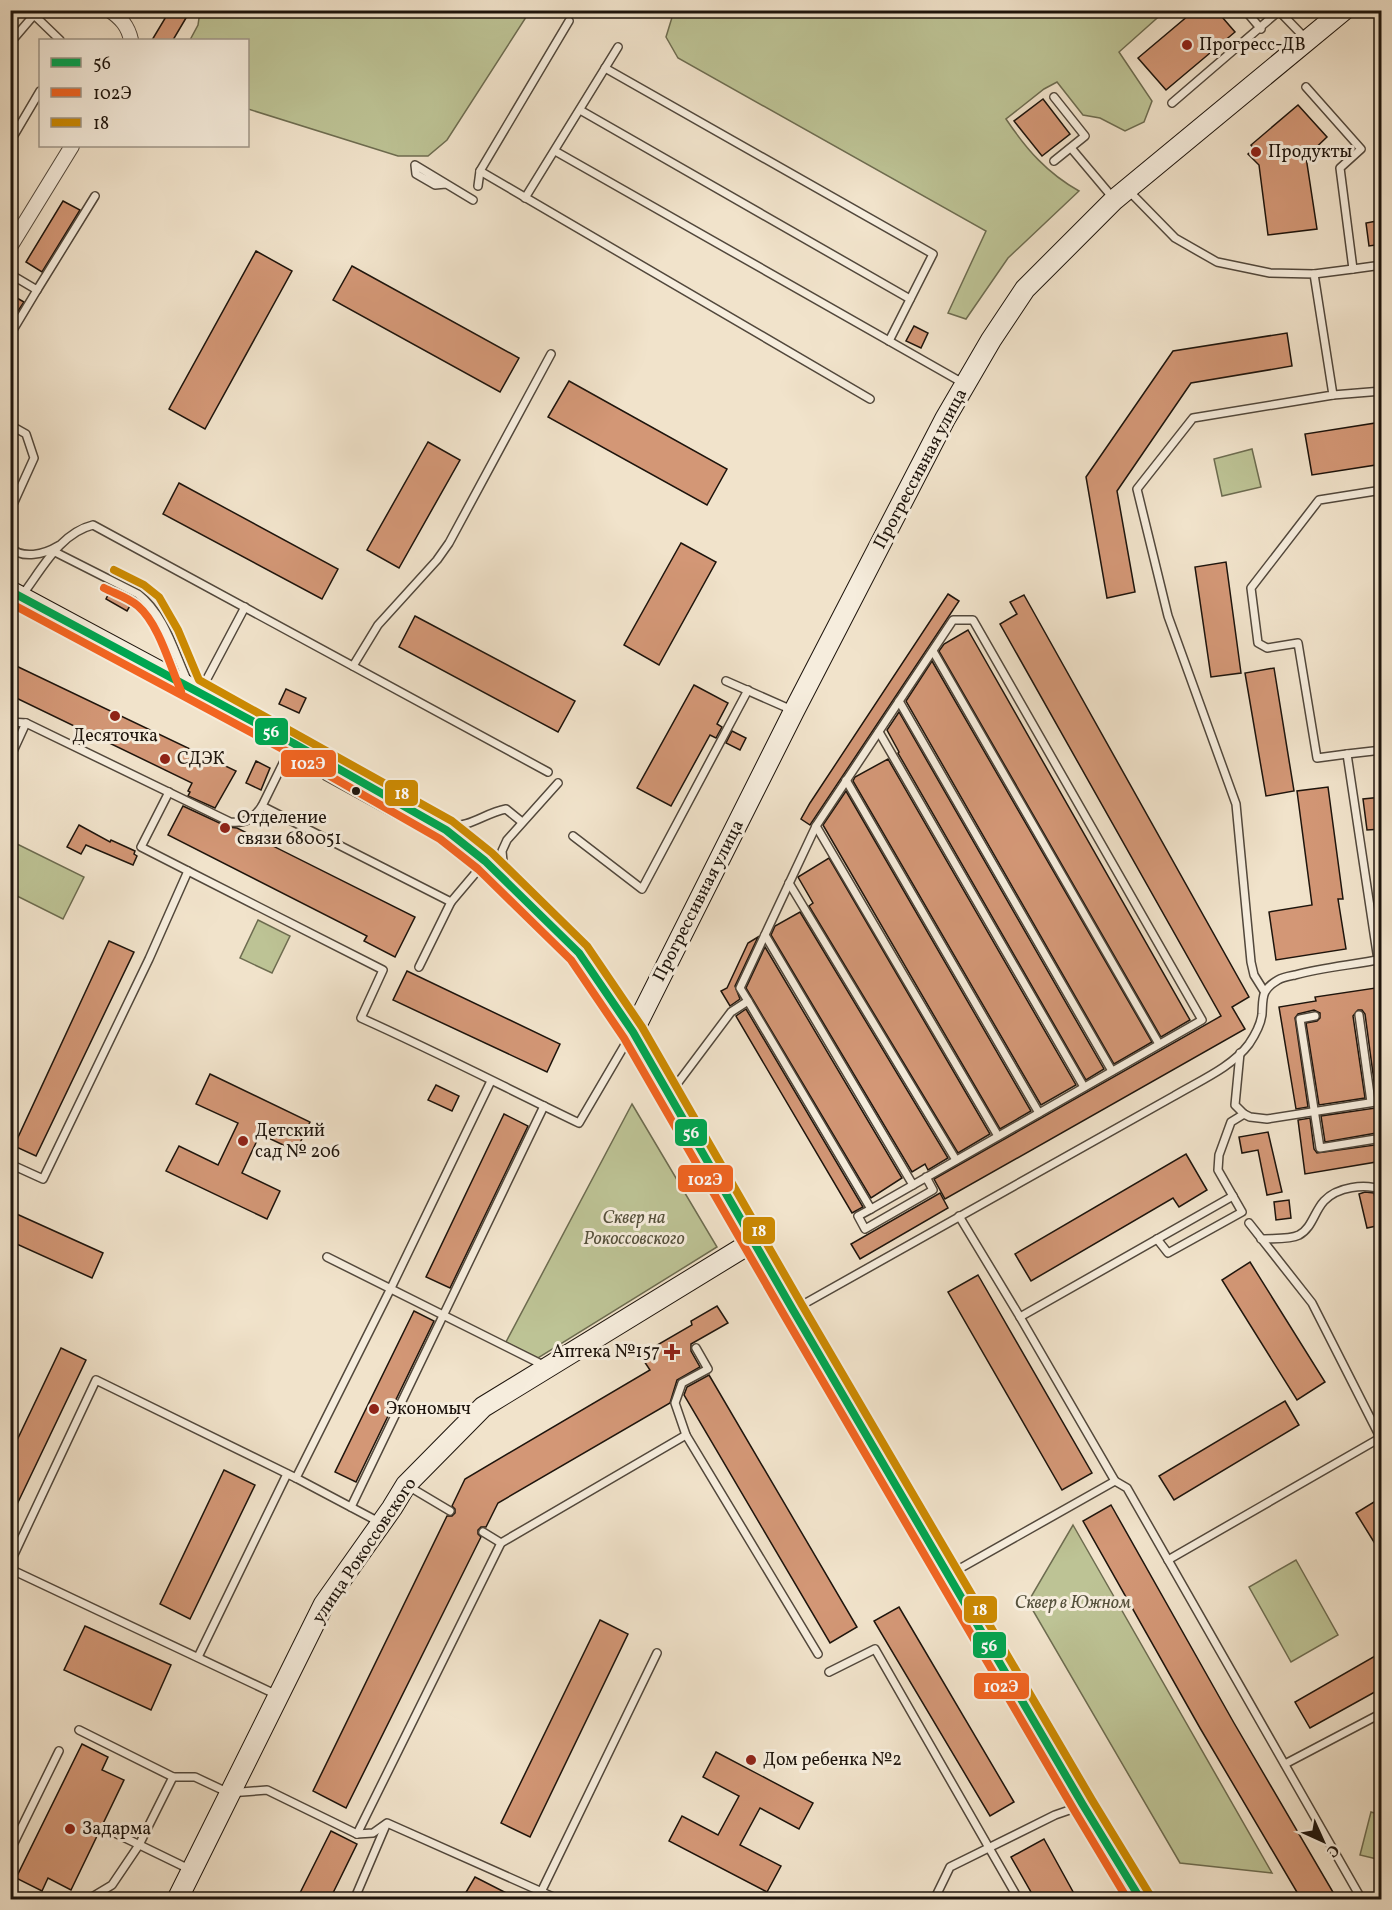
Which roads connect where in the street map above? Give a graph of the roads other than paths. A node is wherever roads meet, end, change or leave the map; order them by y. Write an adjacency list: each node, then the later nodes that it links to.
1 (109, 10): 8 (street)
2 (1245, 10): 6 (lane)
3 (1344, 10): 9 (street, Прогрессивная улица)
4 (1279, 11): 6 (lane); 9 (lane)
5 (569, 21): 23 (lane)
6 (1261, 28): 16 (lane)
7 (59, 39): 10 (lane)
8 (131, 39)
9 (1307, 41): 26 (street, Прогрессивная улица)
10 (10, 43)
11 (618, 47): 12 (lane)
12 (605, 68): 17 (lane); 36 (lane)
13 (1306, 87): 32 (lane)
14 (39, 93): 18 (lane)
15 (1054, 97): 20 (lane)
16 (1172, 103)
17 (580, 110): 21 (lane); 36 (lane)
18 (10, 142)
19 (71, 147): 30 (street)
20 (1071, 148): 22 (lane); 26 (lane)
21 (555, 151): 28 (lane); 38 (lane)
22 (1054, 161)
23 (480, 171): 25 (lane); 28 (lane)
24 (446, 184): 29 (lane)
25 (478, 186)
26 (1121, 195): 34 (lane); 40 (street, Прогрессивная улица)
27 (95, 196): 35 (lane)
28 (525, 198): 43 (lane)
29 (473, 200)
30 (10, 247)
31 (1382, 265): 32 (lane)
32 (1353, 269): 34 (lane)
33 (10, 274): 35 (lane)
34 (1314, 274): 42 (lane)
35 (38, 290): 37 (lane)
36 (910, 299): 38 (lane)
37 (10, 335)
38 (889, 341): 40 (lane)
39 (551, 354): 53 (lane)
40 (965, 384): 58 (street, Прогрессивная улица)
41 (1382, 391): 42 (lane)
42 (1333, 395): 85 (lane)
43 (870, 399)
44 (10, 425): 46 (lane)
45 (1382, 490): 66 (lane)
46 (10, 511)
47 (60, 545): 48 (lane); 49 (lane); 51 (lane)
48 (10, 547)
49 (55, 552): 50 (lane); 55 (lane)
50 (16, 593): 55 (street)
51 (245, 607): 53 (lane); 55 (lane)
52 (933, 651): 57 (lane); 90 (lane); 90 (lane)
53 (353, 666): 68 (lane)
54 (726, 681): 56 (lane)
55 (196, 689): 64 (street)
56 (747, 690): 58 (lane); 76 (lane)
57 (899, 701): 62 (lane); 92 (lane)
58 (794, 711): 89 (street, Прогрессивная улица)
59 (1382, 719): 63 (lane)
60 (10, 722): 61 (lane)
61 (26, 723): 67 (lane); 71 (lane)
62 (879, 732): 69 (lane); 94 (lane)
63 (1382, 733)
64 (298, 745): 72 (lane); 74 (street)
65 (1382, 750): 66 (lane)
66 (1347, 754): 83 (lane)
67 (10, 758)
68 (548, 772)
69 (846, 780): 75 (lane); 101 (lane)
70 (558, 783): 73 (lane)
71 (169, 792): 72 (lane); 78 (lane)
72 (262, 806): 81 (lane)
73 (522, 822): 74 (lane); 79 (lane)
74 (438, 825): 77 (street)
75 (816, 826): 80 (lane); 104 (lane)
76 (573, 836)
77 (485, 861): 79 (street); 81 (lane)
78 (188, 871): 93 (lane); 107 (lane)
79 (508, 883): 89 (street)
80 (789, 883): 82 (lane); 106 (lane)
81 (451, 902): 84 (lane)
82 (765, 935): 86 (lane); 109 (lane)
83 (1379, 959): 85 (lane)
84 (419, 967)
85 (1264, 991): 91 (lane)
86 (748, 1001): 95 (lane); 112 (lane)
87 (1359, 1015): 97 (lane)
88 (1315, 1016): 100 (lane)
89 (633, 1032): 95 (street); 99 (lane)
90 (1159, 1044): 92 (lane)
91 (1240, 1053): 98 (lane); 113 (lane)
92 (1112, 1071): 94 (lane)
93 (491, 1081): 99 (lane); 119 (lane)
94 (1084, 1087): 101 (lane)
95 (669, 1094): 117 (street)
96 (1382, 1101): 97 (lane)
97 (1371, 1102): 100 (lane)
98 (1235, 1104): 102 (lane); 103 (lane)
99 (544, 1106): 121 (lane)
100 (1314, 1112): 102 (lane); 105 (lane)
101 (1039, 1113): 104 (lane)
102 (1244, 1114): 103 (lane)
103 (1231, 1122): 111 (lane)
104 (998, 1136): 106 (lane)
105 (1382, 1138)
106 (956, 1160): 108 (lane)
107 (10, 1164)
108 (926, 1177): 109 (lane); 112 (lane)
109 (913, 1185): 112 (lane)
110 (1382, 1190): 116 (lane)
111 (1233, 1196): 115 (lane); 115 (lane)
112 (871, 1209)
113 (959, 1216): 120 (lane); 122 (lane)
114 (1249, 1223): 116 (lane)
115 (1156, 1239): 122 (lane)
116 (1261, 1239): 126 (lane)
117 (754, 1241): 120 (street); 124 (street, улица Рокоссовского)
118 (327, 1257): 119 (lane)
119 (392, 1288): 121 (lane); 128 (lane)
120 (793, 1310): 139 (street)
121 (444, 1315): 124 (lane); 131 (lane)
122 (1020, 1317): 129 (lane)
123 (696, 1348): 125 (lane)
124 (547, 1368): 130 (street, улица Рокоссовского)
125 (686, 1436): 135 (lane); 141 (lane)
126 (1381, 1440): 136 (lane)
127 (287, 1474): 128 (lane); 137 (lane); 142 (lane)
128 (296, 1478): 131 (lane)
129 (1115, 1481): 136 (lane); 139 (lane)
130 (406, 1485): 132 (lane); 133 (street, улица Рокоссовского)
131 (351, 1507): 133 (lane)
132 (450, 1511)
133 (382, 1523): 144 (street, улица Рокоссовского)
134 (483, 1532): 135 (lane)
135 (501, 1543): 154 (lane)
136 (1168, 1560): 148 (lane)
137 (10, 1563)
138 (10, 1569): 142 (lane)
139 (949, 1574): 151 (street)
140 (657, 1653): 159 (lane)
141 (818, 1654)
142 (198, 1657): 144 (lane)
143 (829, 1672): 156 (lane)
144 (278, 1696): 150 (street, улица Рокоссовского)
145 (1382, 1713): 148 (lane)
146 (79, 1730): 149 (lane)
147 (59, 1751): 157 (lane)
148 (1285, 1764): 167 (lane)
149 (173, 1778): 150 (lane); 155 (lane)
150 (229, 1793): 154 (lane); 158 (street, улица Рокоссовского)
151 (1083, 1805): 156 (lane); 166 (street)
152 (387, 1823): 154 (lane); 159 (lane); 162 (lane)
153 (115, 1833): 155 (lane)
154 (357, 1834)
155 (139, 1845): 158 (lane); 160 (lane)
156 (990, 1847): 164 (lane); 165 (lane)
157 (10, 1851)
158 (191, 1870): 161 (street, улица Рокоссовского)
159 (542, 1890): 163 (lane)
160 (87, 1899)
161 (177, 1899)
162 (354, 1899)
163 (560, 1899)
164 (934, 1899)
165 (1019, 1899)
166 (1140, 1899)
167 (1362, 1899)

